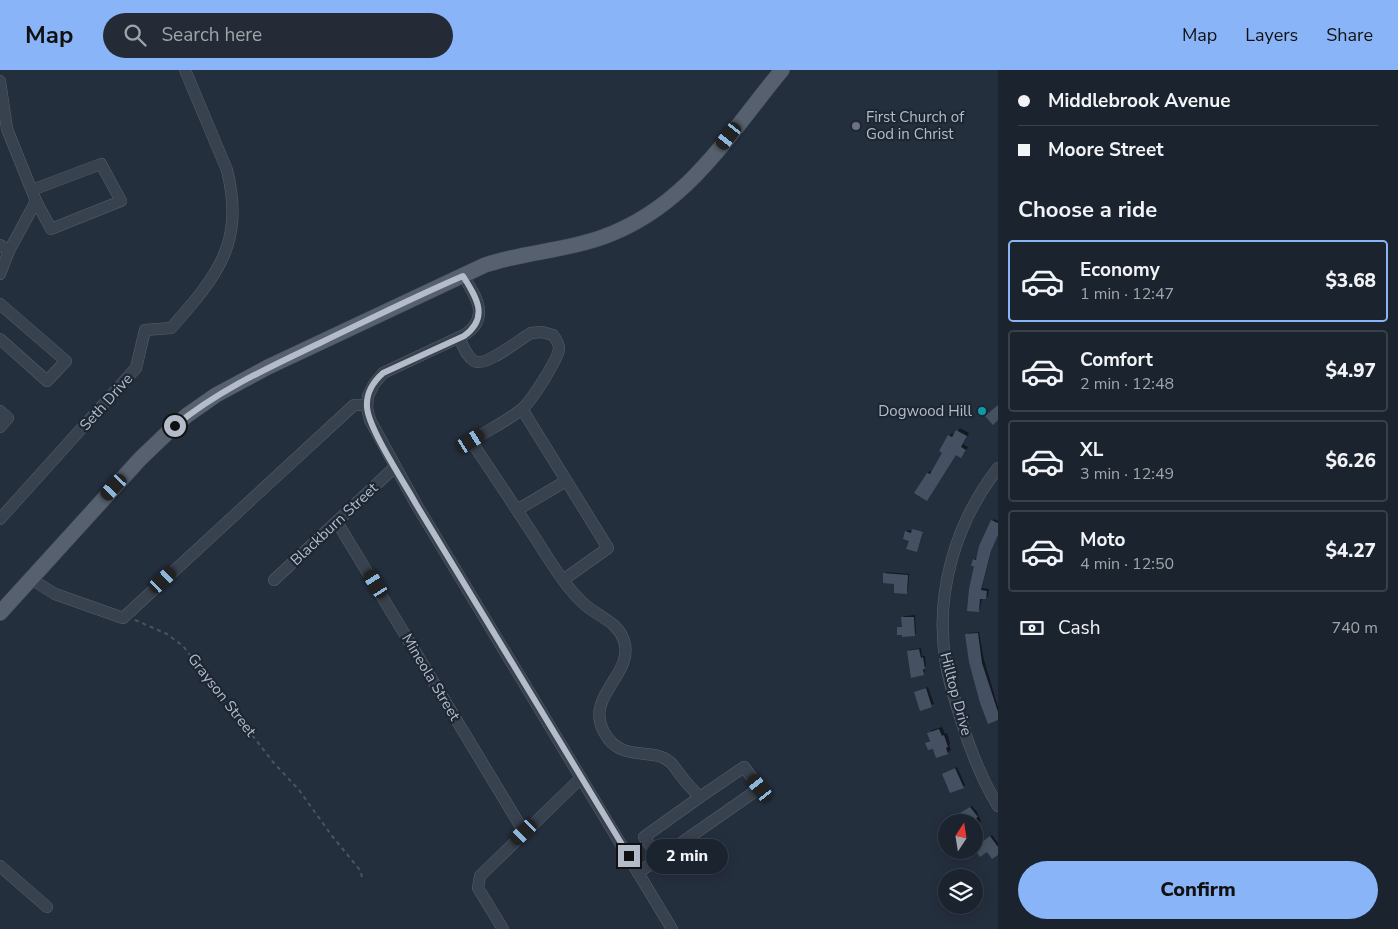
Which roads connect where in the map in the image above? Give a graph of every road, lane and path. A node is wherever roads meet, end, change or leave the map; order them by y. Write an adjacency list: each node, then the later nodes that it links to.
1 (186, 70): 19 (street, Seth Drive)
2 (782, 70): 7 (main road)
3 (0, 81): 4 (street)
4 (34, 196): 4 (street); 5 (street)
5 (5, 248): 6 (street)
6 (0, 274)
7 (463, 276): 9 (street); 21 (main road)
8 (0, 304): 10 (street)
9 (459, 338): 11 (street); 12 (street)
10 (0, 339)
11 (367, 405): 15 (street); 25 (street)
12 (522, 409): 17 (street); 18 (street)
13 (0, 411): 14 (street)
14 (0, 427)
15 (395, 467): 20 (street, Blackburn Street); 26 (street)
16 (998, 468): 28 (street, Hilltop Drive)
17 (566, 481): 18 (street); 23 (street)
18 (517, 510): 23 (street)
19 (0, 519)
20 (337, 522): 22 (street, Blackburn Street); 29 (street, Mineola Street)
21 (31, 579): 24 (main road); 25 (street)
22 (274, 580)
23 (564, 580): 27 (street)
24 (0, 613)
25 (123, 618): 33 (path, Grayson Street)
26 (581, 778): 29 (street); 32 (street)
27 (700, 797): 30 (street); 30 (street)
28 (998, 806)
29 (524, 832): 35 (street)
30 (659, 858): 32 (street)
31 (0, 866): 34 (street)
32 (638, 872): 36 (street)
33 (362, 877)
34 (47, 907)
35 (503, 929)
36 (672, 929)

